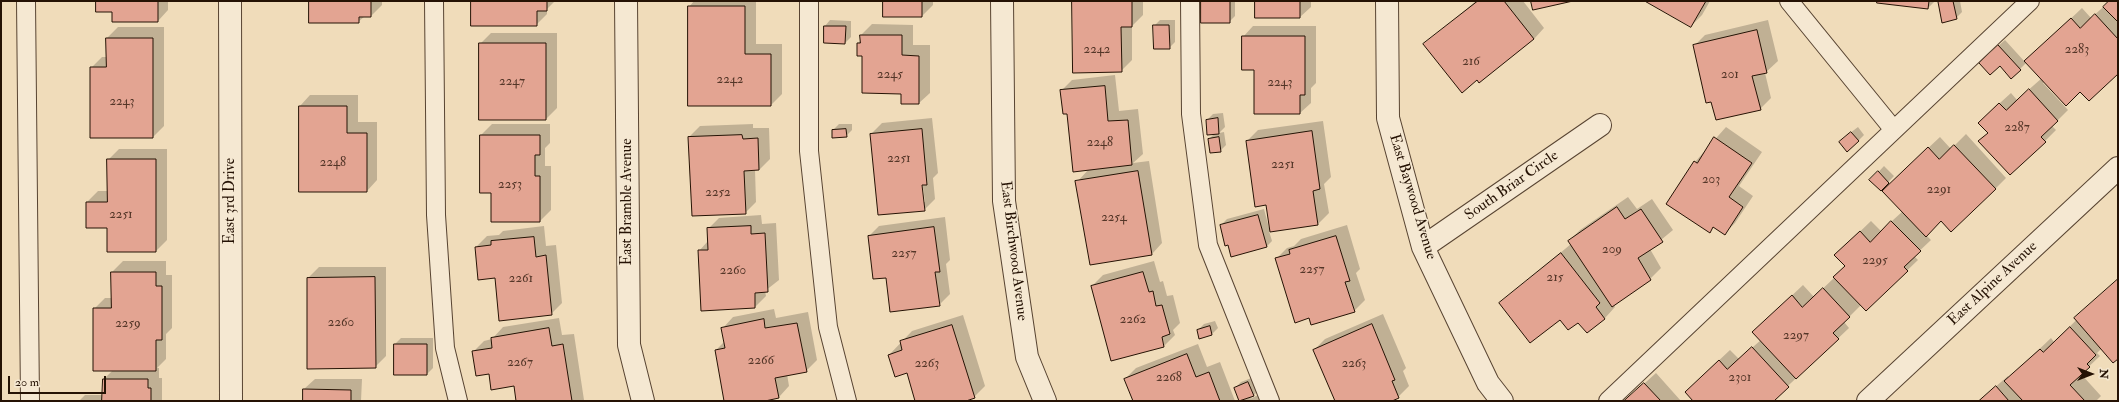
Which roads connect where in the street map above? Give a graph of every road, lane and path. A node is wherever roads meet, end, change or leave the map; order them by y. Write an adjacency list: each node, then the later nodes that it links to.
1 (26, 1): 15 (lane)
2 (230, 1): 16 (street, East 3rd Drive)
3 (434, 1): 17 (lane)
4 (626, 1): 18 (street, East Bramble Avenue)
5 (809, 1): 19 (lane)
6 (1002, 1): 20 (street, East Birchwood Avenue)
7 (1190, 1): 21 (lane)
8 (1387, 1): 14 (street, East Baywood Avenue)
9 (1789, 1): 12 (lane)
10 (2030, 1): 12 (lane)
11 (1600, 125): 14 (street, South Briar Circle)
12 (1894, 130): 23 (lane)
13 (2118, 168): 24 (street, East Alpine Avenue)
14 (1424, 247): 22 (street, East Baywood Avenue)
15 (30, 401)
16 (231, 401)
17 (458, 401)
18 (644, 401)
19 (847, 401)
20 (1045, 401)
21 (1270, 401)
22 (1502, 401)
23 (1608, 401)
24 (1868, 401)

